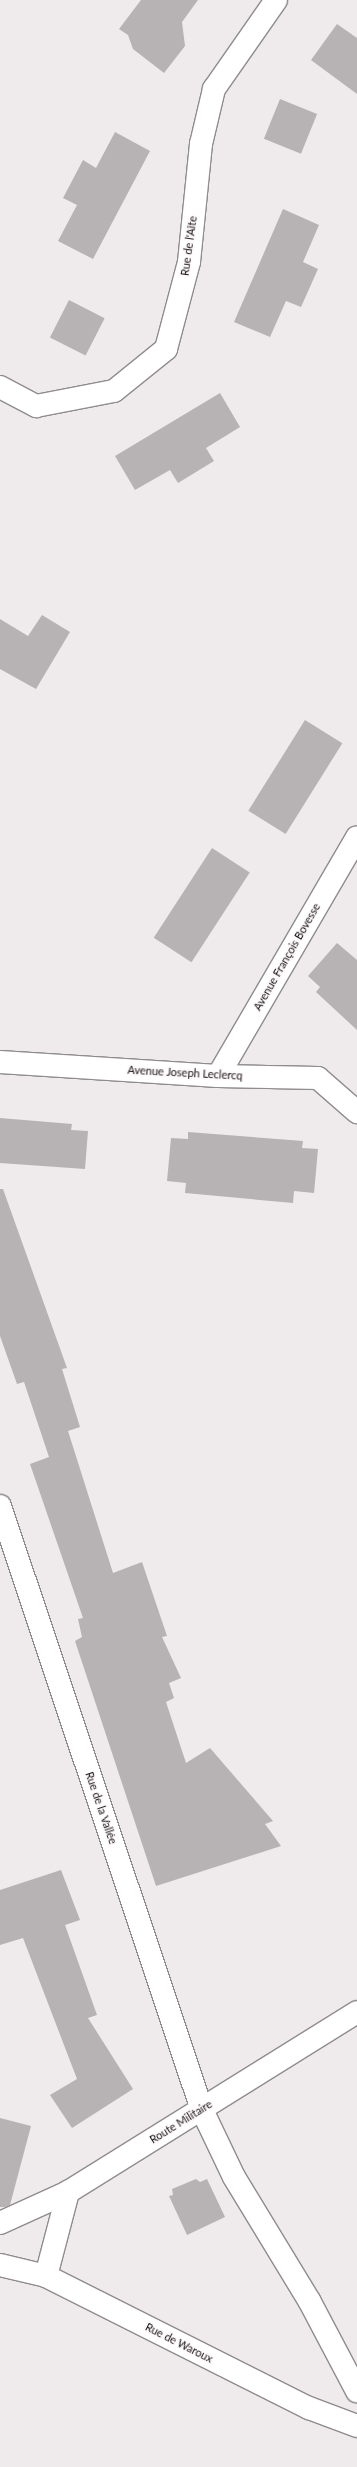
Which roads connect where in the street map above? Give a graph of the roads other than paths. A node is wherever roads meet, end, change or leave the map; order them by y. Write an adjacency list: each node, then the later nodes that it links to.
1 (275, 0): 2 (street, Rue de l'Aîte)
2 (0, 387)
3 (357, 837): 5 (street, Avenue François Bovesse)
4 (0, 1062): 5 (street, Avenue Joseph Leclercq)
5 (218, 1076): 6 (street, Avenue Joseph Leclercq)
6 (357, 1112)
7 (0, 1506): 9 (street, Rue de la Vallée)
8 (357, 2012): 9 (street, Route Militaire)
9 (202, 2110): 10 (street, Route Militaire); 14 (street)
10 (68, 2192): 11 (street, Route Militaire); 13 (street)
11 (0, 2223)
12 (0, 2266): 13 (street, Rue de Waroux)
13 (46, 2276): 15 (street, Rue de Waroux)
14 (357, 2391)
15 (357, 2426)

